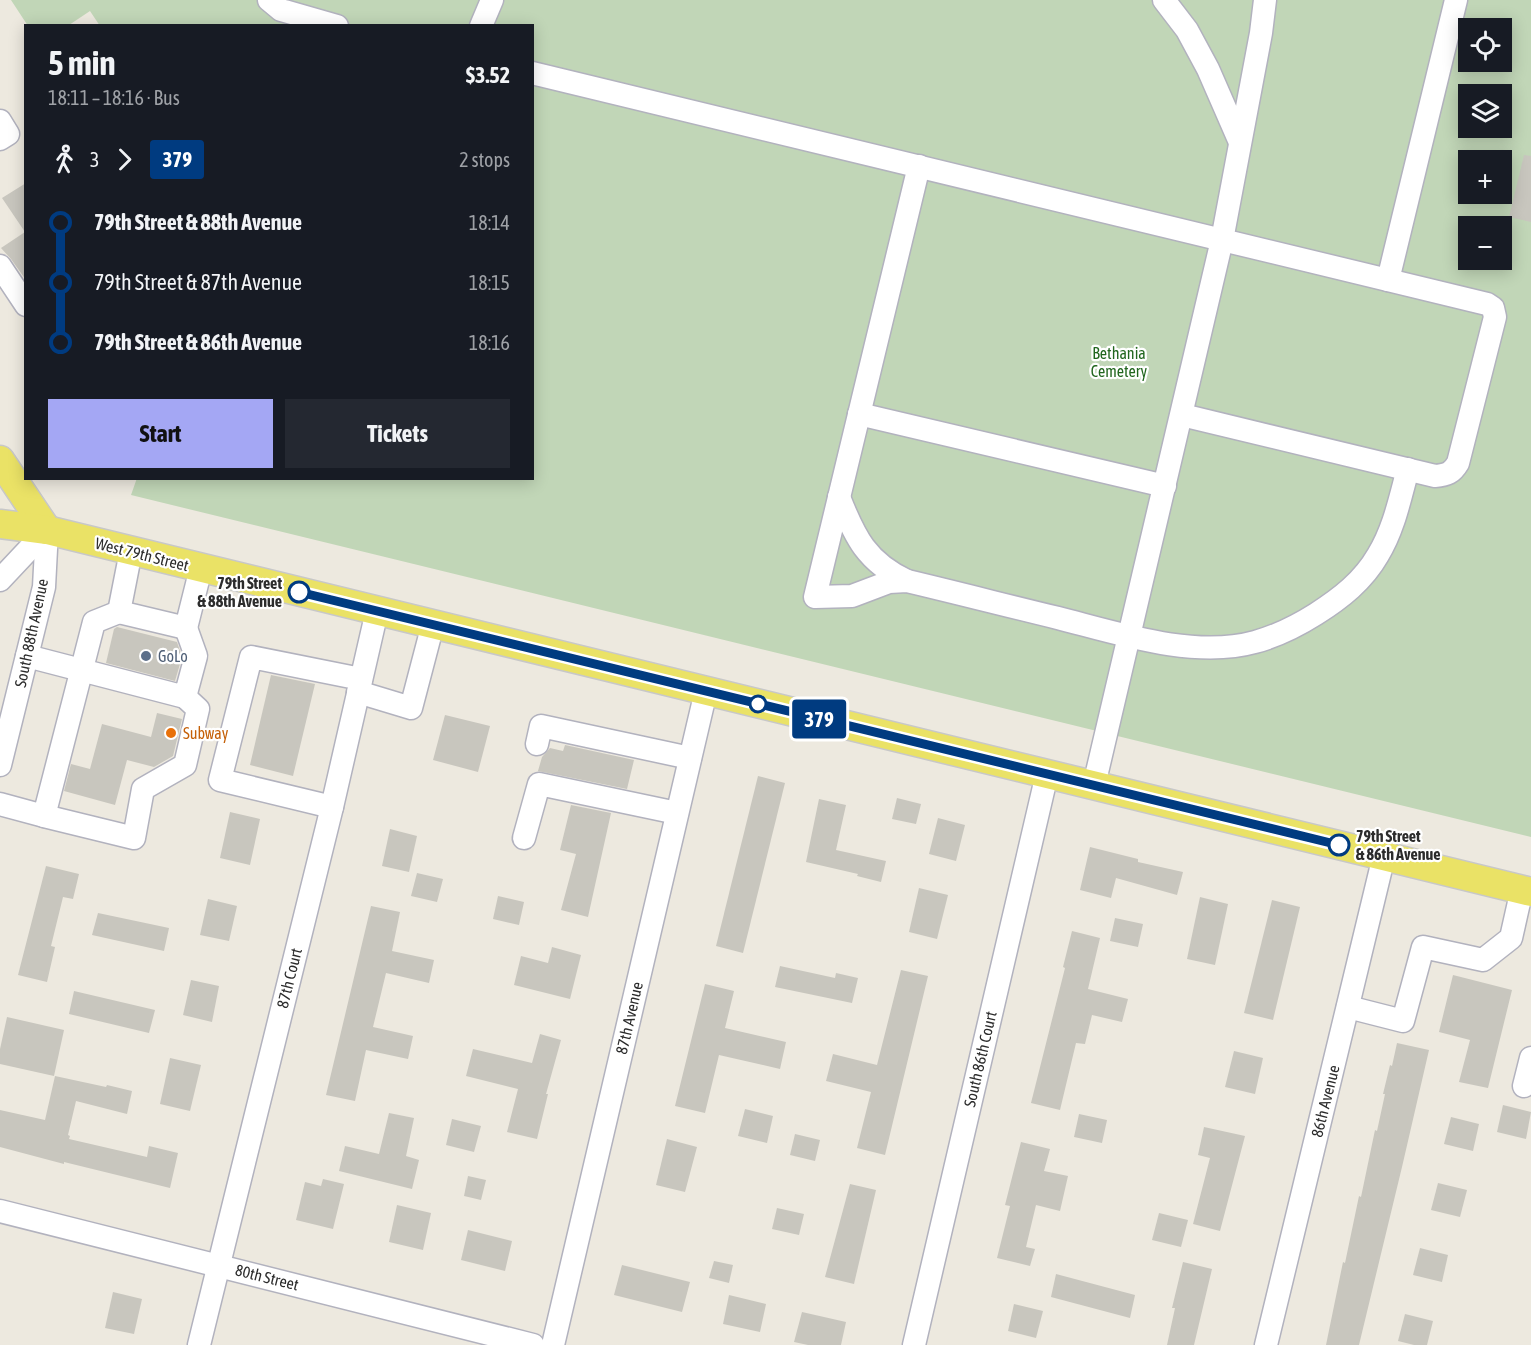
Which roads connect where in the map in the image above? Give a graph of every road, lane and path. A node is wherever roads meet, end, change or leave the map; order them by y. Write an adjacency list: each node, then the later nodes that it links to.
1 (269, 0): 6 (street)
2 (492, 0): 7 (street)
3 (1164, 0): 11 (street)
4 (1265, 0): 11 (street)
5 (1455, 0): 15 (street)
6 (330, 24)
7 (482, 24)
8 (534, 73): 12 (street)
9 (0, 121): 10 (street)
10 (0, 139)
11 (1239, 140): 13 (street)
12 (919, 166): 13 (street); 17 (street)
13 (1222, 240): 15 (street); 18 (street)
14 (0, 266): 16 (street)
15 (1388, 280): 20 (street)
16 (24, 302)
17 (859, 414): 21 (street); 22 (street)
18 (1182, 415): 20 (street); 21 (street)
19 (0, 459): 25 (main road)
20 (1408, 469): 34 (street)
21 (1165, 486): 34 (street)
22 (839, 497): 29 (street); 29 (street)
23 (0, 508): 25 (main road)
24 (0, 524): 25 (main road)
25 (47, 530): 26 (main road, West 79th Street); 28 (street, South 88th Avenue); 35 (street, South 88th Avenue)
26 (131, 551): 27 (main road, West 79th Street); 31 (street)
27 (201, 568): 30 (main road, West 79th Street); 33 (street)
28 (0, 580)
29 (908, 580): 34 (street)
30 (377, 611): 32 (main road, West 79th Street); 37 (street, 87th Court)
31 (118, 612): 33 (street); 36 (street)
32 (433, 624): 37 (street); 38 (main road, West 79th Street)
33 (186, 628): 39 (street)
34 (1130, 636): 44 (street)
35 (27, 656): 36 (street); 42 (street, South 88th Avenue)
36 (81, 670): 39 (street); 48 (street)
37 (360, 686): 46 (street, 87th Court); 46 (street)
38 (706, 691): 41 (street, 87th Avenue); 43 (main road, West 79th Street)
39 (185, 697): 48 (street)
40 (537, 744): 41 (street)
41 (690, 758): 47 (street, 87th Avenue)
42 (0, 765)
43 (1047, 774): 44 (main road, West 79th Street); 60 (street, South 86th Court)
44 (1094, 786): 50 (main road, West 79th Street)
45 (0, 804): 48 (street)
46 (332, 807): 56 (street, 87th Court)
47 (677, 813): 49 (street); 59 (street, 87th Avenue)
48 (44, 816)
49 (524, 838)
50 (1384, 856): 51 (main road, West 79th Street); 52 (street, 86th Avenue)
51 (1526, 891): 52 (street)
52 (1348, 1007): 61 (street, 86th Avenue)
53 (1531, 1058): 54 (street)
54 (1524, 1086)
55 (0, 1211): 56 (street, 80th Street)
56 (219, 1265): 57 (street, 87th Court); 58 (street, 80th Street)
57 (199, 1345)
58 (533, 1345)
59 (553, 1345)
60 (914, 1345)
61 (1266, 1345)

